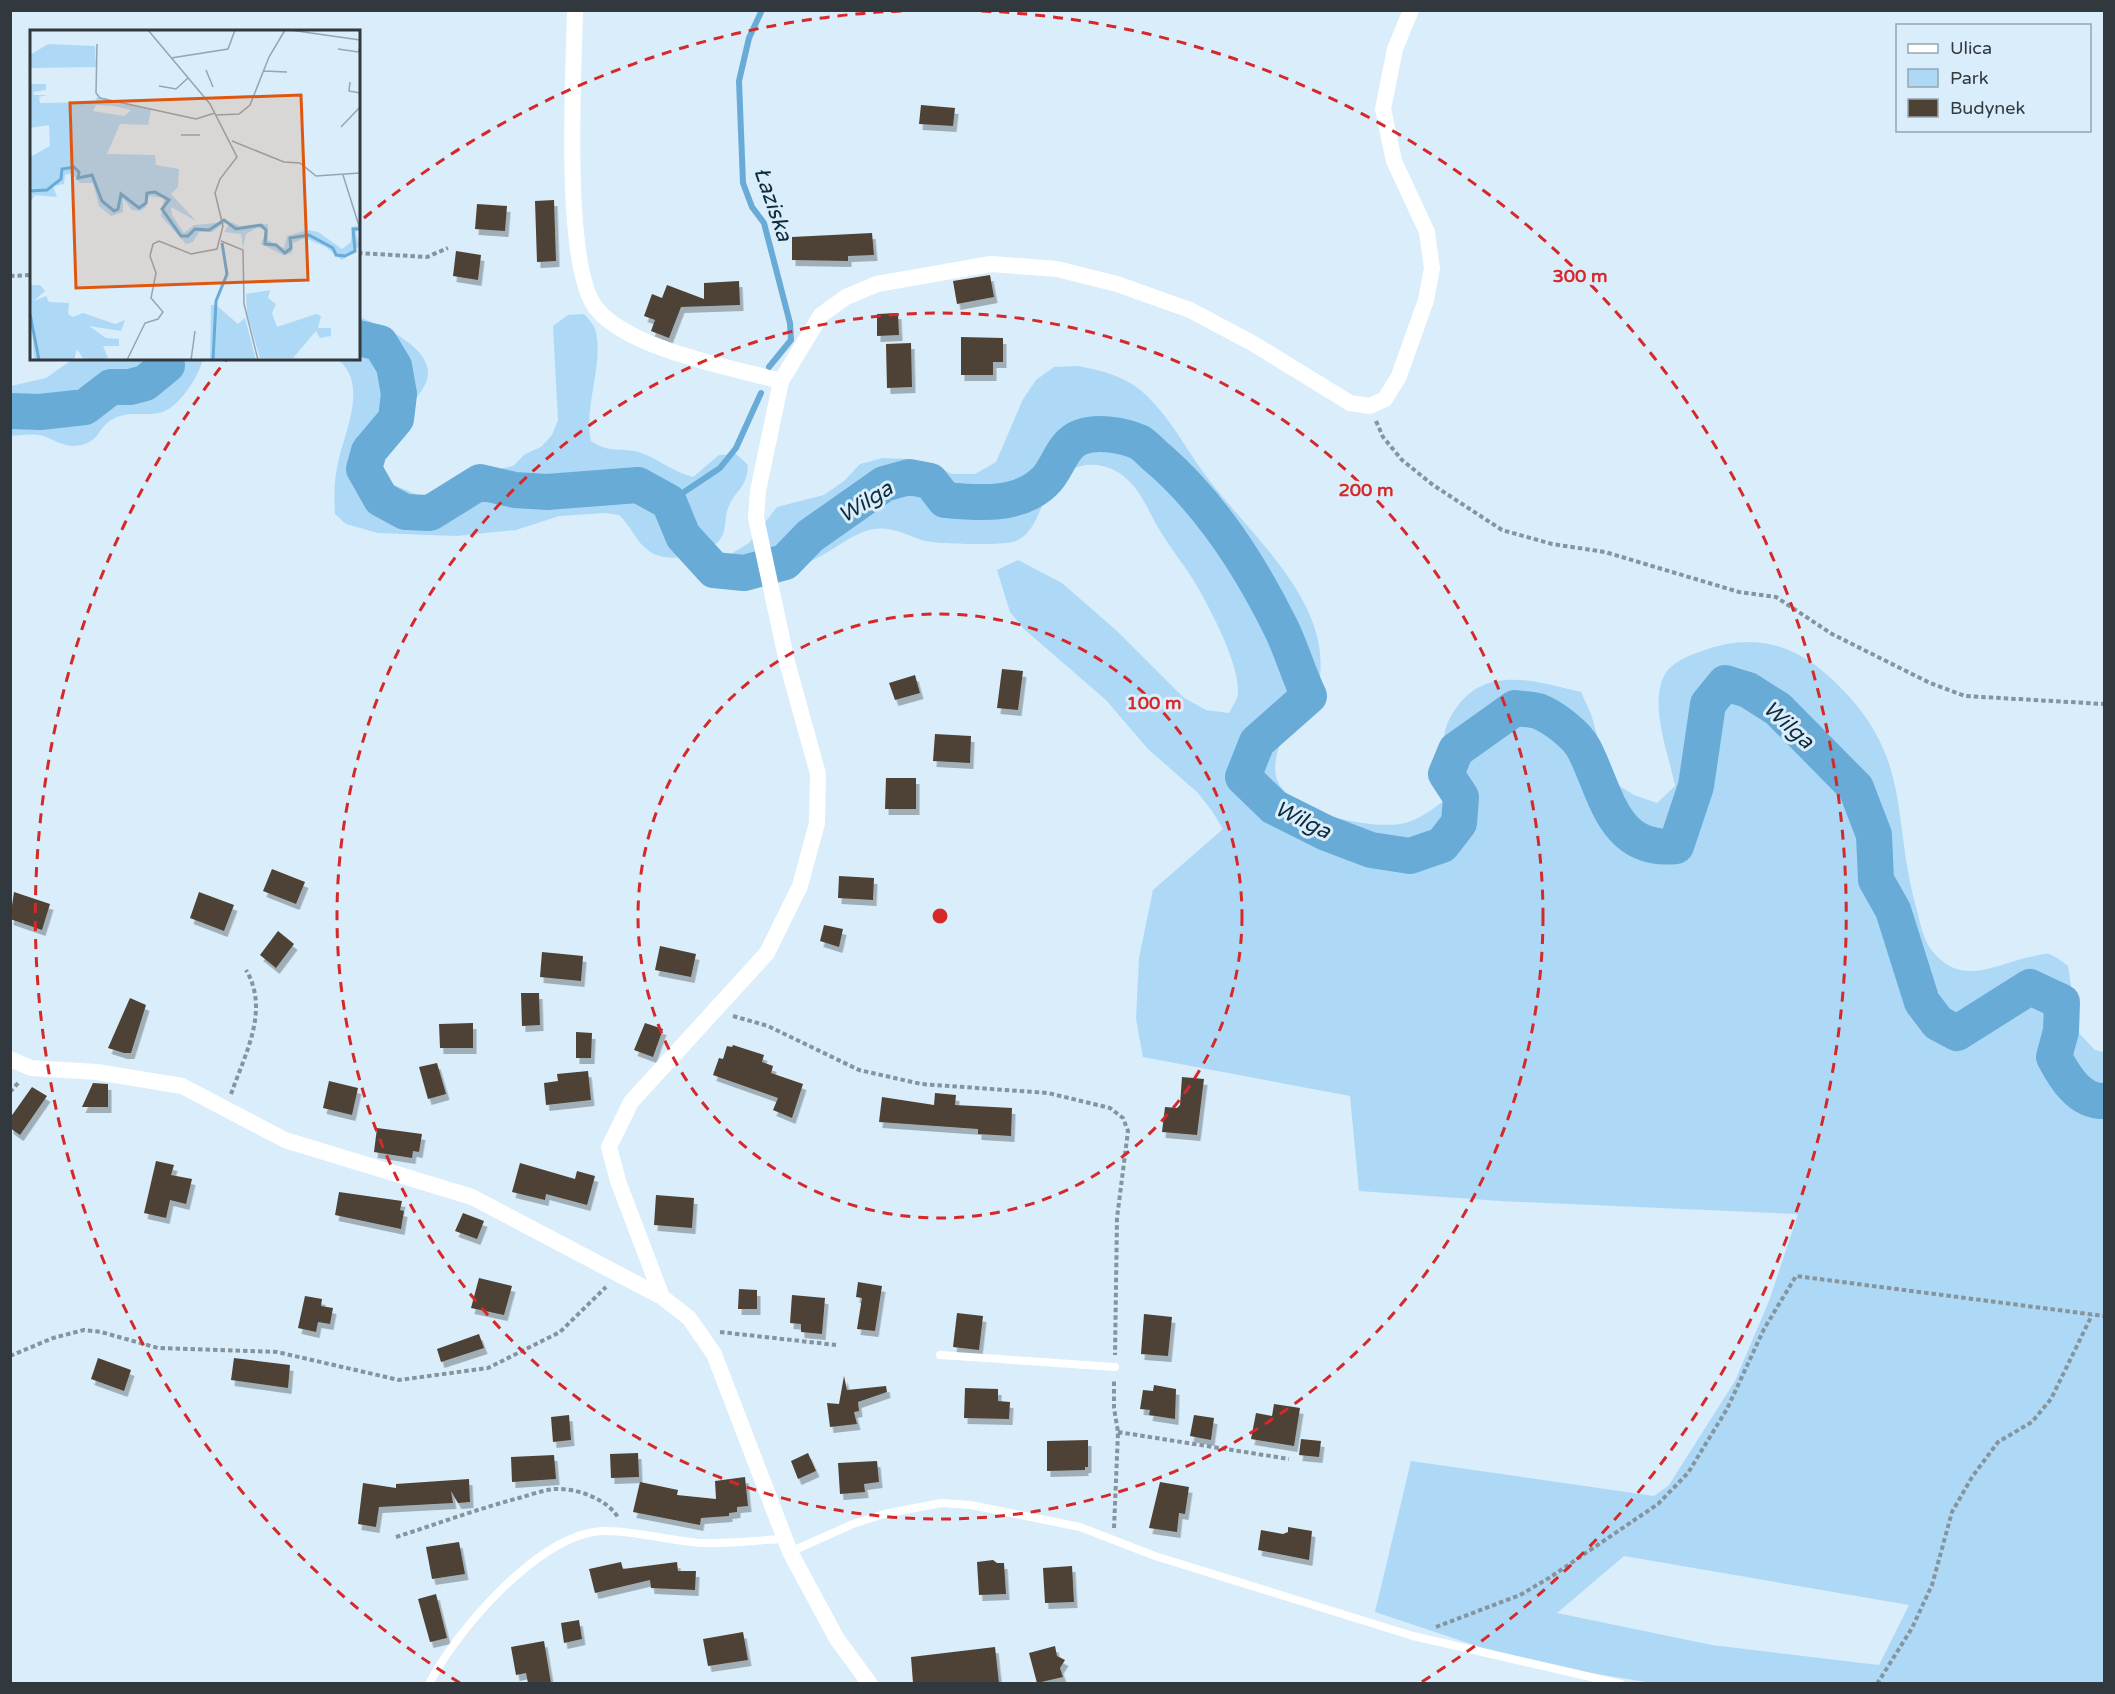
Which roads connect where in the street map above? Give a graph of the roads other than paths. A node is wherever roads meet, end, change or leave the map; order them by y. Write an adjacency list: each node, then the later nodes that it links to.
1 (575, 10): 3 (street)
2 (1411, 10): 3 (street)
3 (781, 381): 5 (street)
4 (10, 1059): 5 (street)
5 (663, 1297): 8 (street)
6 (940, 1354): 7 (lane)
7 (1114, 1367)
8 (787, 1545): 9 (lane); 10 (street); 11 (lane)
9 (429, 1683)
10 (870, 1683)
11 (1621, 1683)

